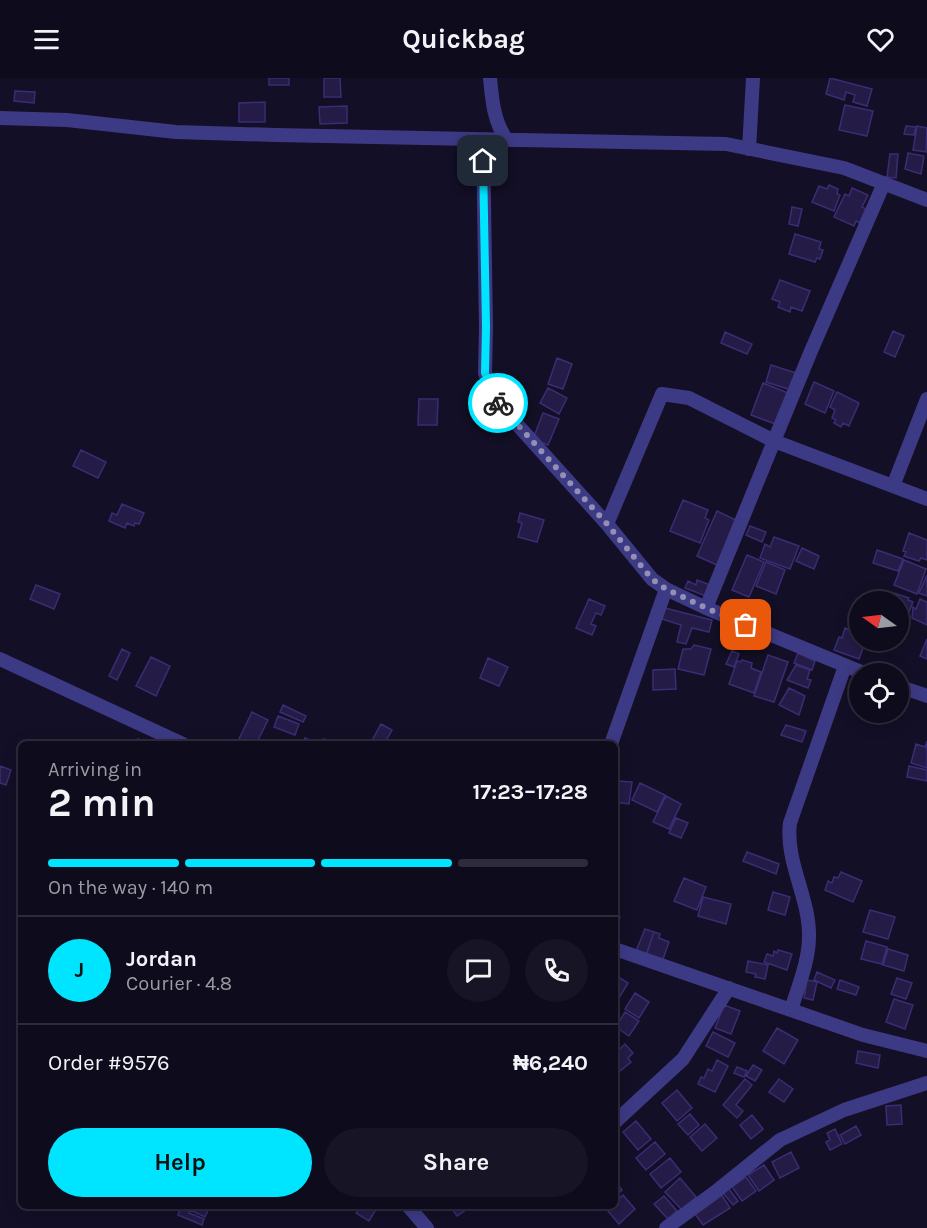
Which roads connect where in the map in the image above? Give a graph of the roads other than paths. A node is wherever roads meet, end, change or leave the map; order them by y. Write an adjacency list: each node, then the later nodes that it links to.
1 (490, 78): 3 (street)
2 (753, 78): 7 (street)
3 (492, 96): 5 (street); 6 (street)
4 (0, 118): 5 (street)
5 (487, 140): 6 (street); 14 (street)
6 (507, 140): 7 (street)
7 (749, 149): 8 (street)
8 (884, 183): 9 (street); 11 (street)
9 (927, 200)
10 (927, 399): 12 (street)
11 (774, 441): 12 (street); 14 (street); 16 (street)
12 (893, 486): 13 (street)
13 (927, 498)
14 (607, 524): 15 (street)
15 (666, 589): 16 (street); 23 (street)
16 (706, 608): 18 (street)
17 (0, 659): 22 (street)
18 (845, 666): 19 (street); 26 (street)
19 (849, 668)
20 (909, 690): 21 (street)
21 (927, 696)
22 (177, 741)
23 (612, 741)
24 (618, 951): 25 (street)
25 (729, 988): 26 (street); 29 (street)
26 (791, 1010): 27 (street)
27 (927, 1051)
28 (927, 1083): 32 (street)
29 (618, 1119)
30 (411, 1209): 31 (street)
31 (427, 1228)
32 (666, 1228)

